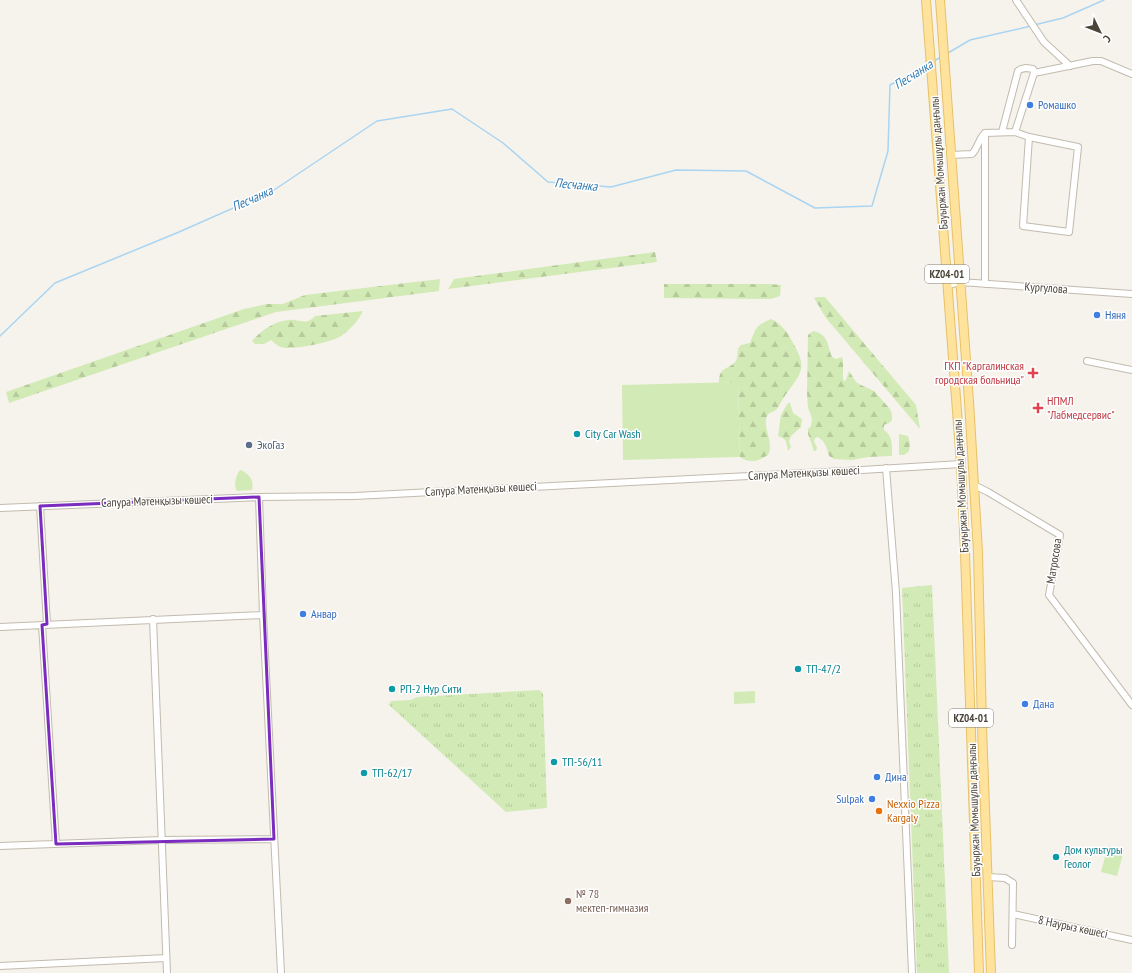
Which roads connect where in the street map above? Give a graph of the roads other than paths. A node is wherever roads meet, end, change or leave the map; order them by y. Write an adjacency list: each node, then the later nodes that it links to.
1 (926, 0): 14 (main road, Бауыржан Момышұлы даңғылы / KZ04-01)
2 (940, 0): 11 (main road, Бауыржан Момышұлы даңғылы / KZ04-01)
3 (1016, 0): 4 (street)
4 (1070, 66): 5 (street); 6 (street)
5 (1034, 73): 8 (street); 9 (street)
6 (1132, 74)
7 (985, 132): 8 (street); 11 (street); 13 (street)
8 (1002, 132): 9 (street)
9 (1015, 132): 10 (street)
10 (1029, 137): 10 (street)
11 (951, 155): 12 (main road, Бауыржан Момышұлы даңғылы / KZ04-01)
12 (960, 282): 13 (street, Кургулова); 14 (street, Кургулова); 18 (main road, Бауыржан Момышұлы даңғылы / KZ04-01)
13 (984, 284): 15 (street, Кургулова)
14 (948, 285): 19 (main road, Бауыржан Момышұлы даңғылы / KZ04-01)
15 (1132, 294)
16 (1087, 361): 17 (street)
17 (1132, 370)
18 (973, 463): 19 (main road); 21 (main road, Бауыржан Момышұлы даңғылы / KZ04-01)
19 (961, 464): 20 (street, Сапура Мәтенқызы көшесі); 25 (main road, Бауыржан Момышұлы даңғылы / KZ04-01)
20 (886, 468): 22 (street, Сапура Мәтенқызы көшесі); 44 (street)
21 (974, 485): 26 (main road, Бауыржан Момышұлы даңғылы / KZ04-01); 31 (street, Матросова)
22 (259, 497): 23 (street, Сапура Мәтенқызы көшесі); 27 (street)
23 (40, 506): 24 (street, Сапура Мәтенқызы көшесі); 29 (street)
24 (0, 508)
25 (965, 552): 26 (main road); 45 (main road, Бауыржан Момышұлы даңғылы / KZ04-01)
26 (978, 552): 36 (main road, Бауыржан Момышұлы даңғылы / KZ04-01)
27 (263, 615): 28 (street); 32 (street)
28 (153, 619): 29 (street); 33 (street)
29 (44, 625): 30 (street); 34 (street)
30 (0, 627)
31 (1132, 705)
32 (274, 839): 33 (street); 43 (street)
33 (162, 840): 34 (street); 40 (street)
34 (56, 844): 35 (street)
35 (0, 846)
36 (988, 877): 37 (street); 46 (main road, Бауыржан Момышұлы даңғылы / KZ04-01)
37 (1013, 914): 38 (street, 8 Наурыз көшесі); 39 (street)
38 (1132, 940)
39 (1012, 945)
40 (166, 958): 41 (street); 42 (street)
41 (0, 966)
42 (167, 973)
43 (281, 973)
44 (912, 973)
45 (979, 973)
46 (991, 973)

